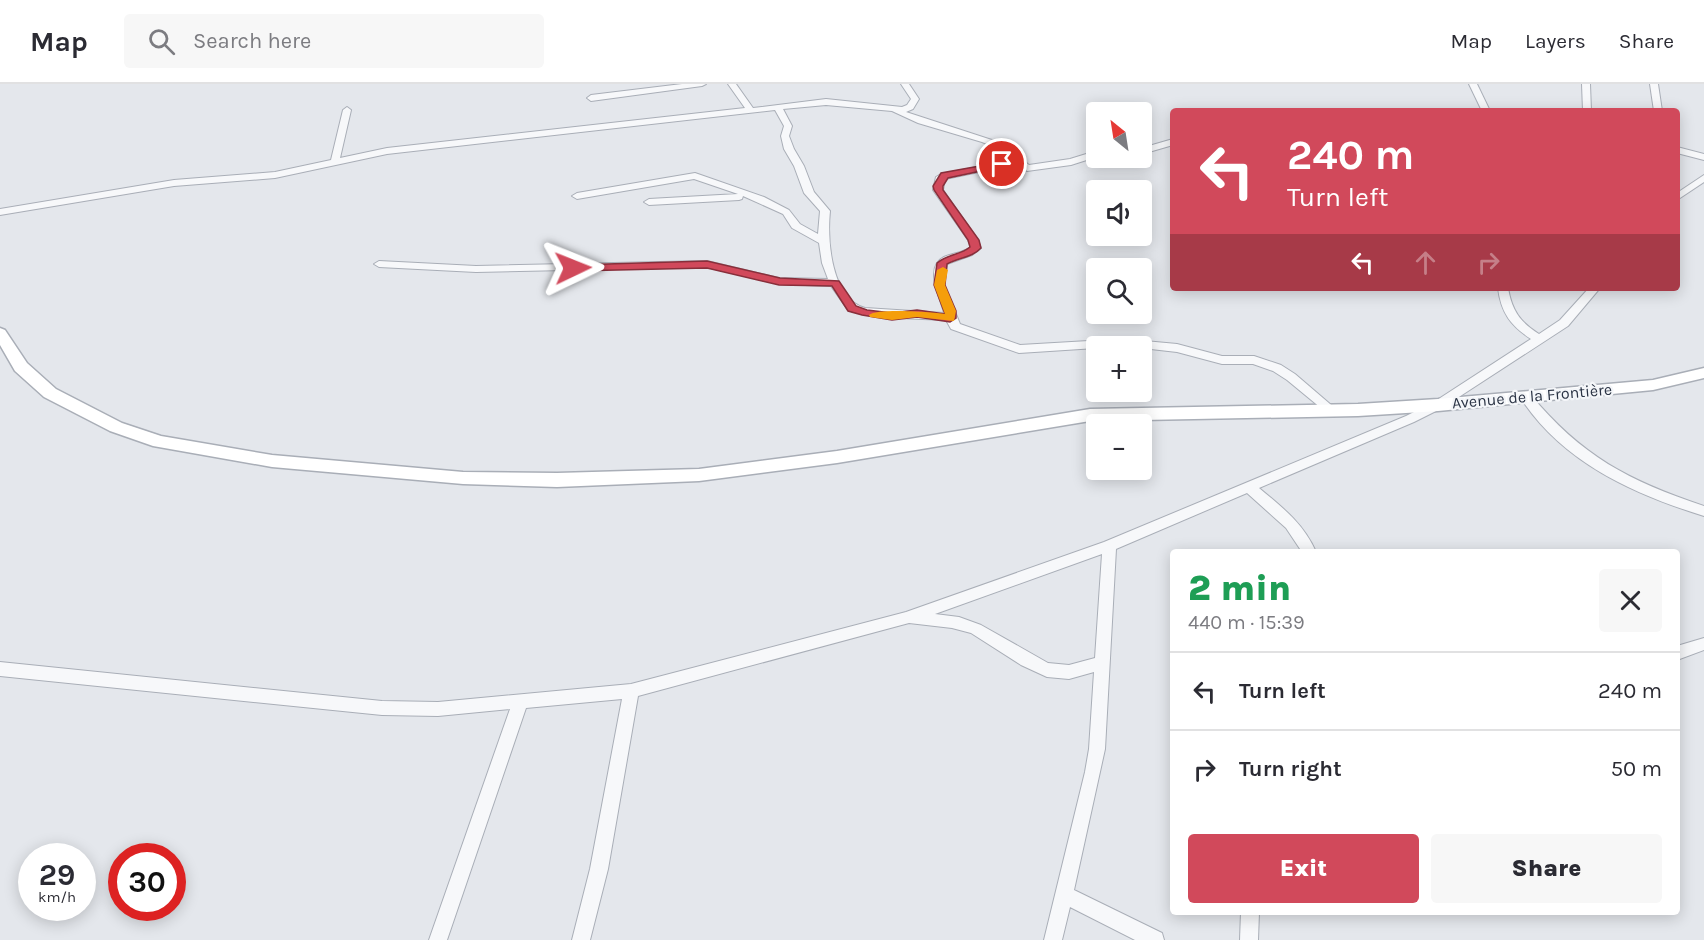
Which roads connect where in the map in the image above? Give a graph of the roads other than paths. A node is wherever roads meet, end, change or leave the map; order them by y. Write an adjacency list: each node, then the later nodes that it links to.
1 (702, 84): 7 (street)
2 (732, 84): 13 (street)
3 (904, 84): 14 (street)
4 (1473, 84): 9 (street)
5 (1586, 84): 10 (street)
6 (1654, 84): 11 (street)
7 (591, 98)
8 (777, 106): 13 (street); 14 (street); 28 (street)
9 (1485, 108)
10 (1587, 108)
11 (1658, 108)
12 (347, 110): 20 (street)
13 (750, 110): 20 (street)
14 (896, 110): 21 (street)
15 (1170, 143): 16 (street)
16 (1152, 148)
17 (1680, 151): 19 (street)
18 (1086, 156): 21 (street)
19 (1704, 157)
20 (335, 160): 27 (street)
21 (1020, 161): 33 (street)
22 (1704, 178): 23 (street)
23 (1680, 195)
24 (577, 196): 25 (street)
25 (753, 196): 26 (street); 28 (street)
26 (649, 202)
27 (0, 212)
28 (823, 241): 30 (street)
29 (379, 264): 30 (street)
30 (835, 283): 33 (street)
31 (1503, 291): 35 (street)
32 (1592, 291): 35 (street)
33 (950, 318): 39 (street)
34 (0, 333): 39 (street, Avenue de la Frontière)
35 (1539, 339): 38 (street)
36 (1704, 373): 37 (street, Avenue de la Frontière)
37 (1526, 397): 38 (street, Avenue de la Frontière); 41 (street)
38 (1438, 405): 39 (street, Avenue de la Frontière); 40 (street)
39 (1331, 410)
40 (1248, 486): 42 (street); 43 (street)
41 (1704, 511)
42 (1110, 546): 44 (street); 47 (street)
43 (1308, 549)
44 (906, 618): 47 (street); 49 (street)
45 (1704, 644): 46 (street)
46 (1680, 652)
47 (1103, 662): 51 (street)
48 (0, 669): 50 (street)
49 (631, 691): 50 (street); 54 (street)
50 (520, 703): 53 (street)
51 (1063, 894): 55 (street); 56 (street)
52 (1250, 915): 57 (street)
53 (438, 940)
54 (581, 940)
55 (1053, 940)
56 (1155, 940)
57 (1249, 940)

